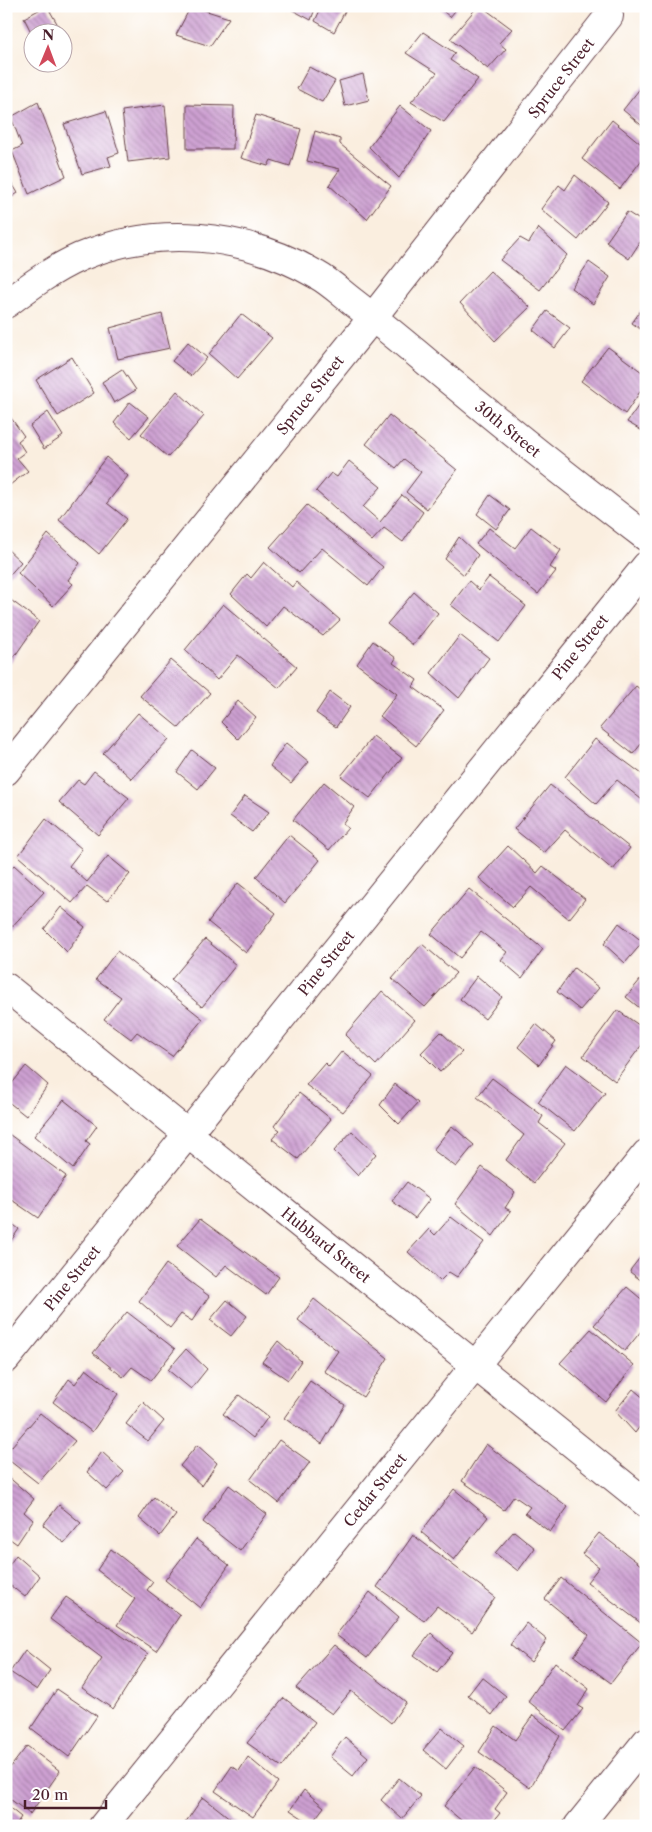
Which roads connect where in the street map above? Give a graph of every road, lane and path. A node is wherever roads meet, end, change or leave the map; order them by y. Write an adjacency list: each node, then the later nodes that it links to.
1 (606, 10): 3 (street, Spruce Street)
2 (6, 304): 3 (street, 30th Street)
3 (373, 317): 4 (street, 30th Street); 6 (street, Spruce Street)
4 (646, 538)
5 (646, 566): 8 (street, Pine Street)
6 (6, 771)
7 (6, 987): 8 (street, Hubbard Street)
8 (188, 1134): 10 (street, Pine Street); 11 (street, Hubbard Street)
9 (646, 1154): 11 (street, Cedar Street)
10 (6, 1359)
11 (475, 1365): 12 (street, Hubbard Street); 14 (street, Cedar Street)
12 (646, 1503)
13 (646, 1742): 15 (street)
14 (103, 1826)
15 (578, 1826)

